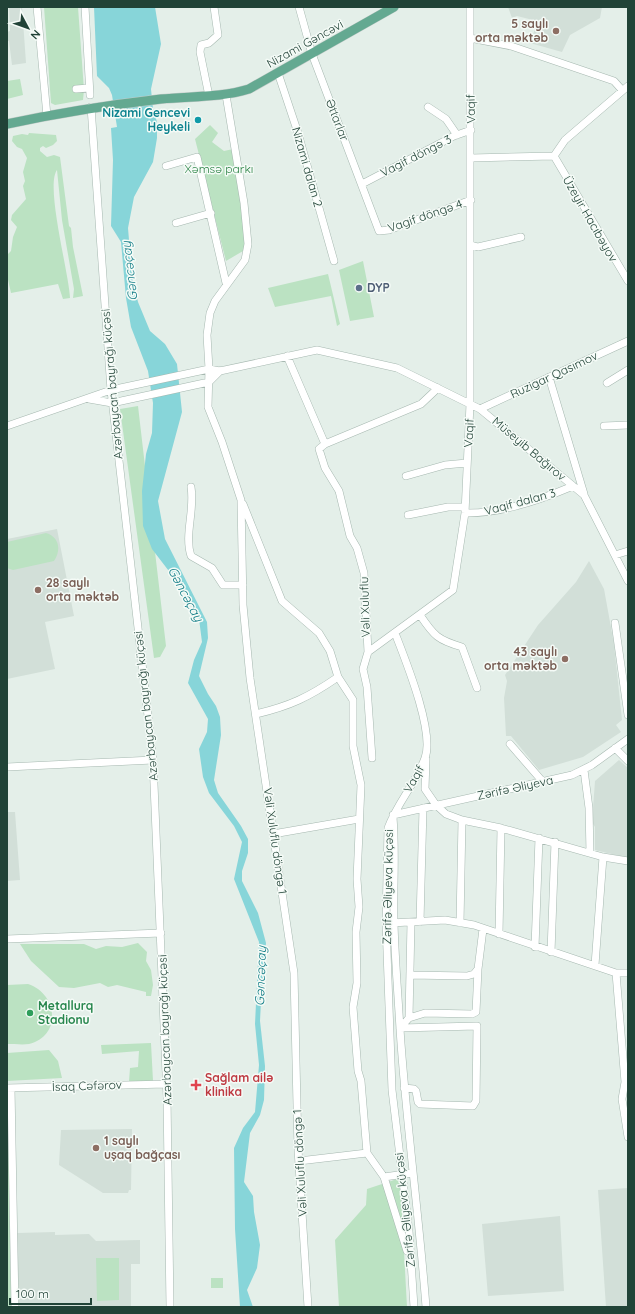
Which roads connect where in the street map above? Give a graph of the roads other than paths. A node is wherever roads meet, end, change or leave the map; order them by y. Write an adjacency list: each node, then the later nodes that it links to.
1 (37, 7): 16 (street)
2 (85, 7): 11 (street)
3 (214, 7): 13 (street)
4 (299, 7): 8 (street, Əttarlar)
5 (394, 7): 8 (main road, Nizami Gəncəvi)
6 (470, 7): 7 (street, Vaqif)
7 (470, 38): 10 (street); 18 (street, Vaqif)
8 (312, 54): 9 (main road, Nizami Gəncəvi); 23 (street, Əttarlar)
9 (278, 73): 12 (main road, Nizami Gəncəvi); 30 (street, Nizami dalan 2)
10 (625, 88): 20 (street)
11 (76, 89)
12 (226, 95): 13 (main road, Nizami Gəncəvi); 32 (street)
13 (207, 96): 14 (main road)
14 (91, 107): 16 (main road); 42 (street, Azərbaycan bayrağı küçəsi)
15 (428, 107): 19 (street)
16 (47, 116): 17 (main road)
17 (7, 124)
18 (471, 130): 19 (street, Vagif döngə 3); 21 (street, Vaqif)
19 (457, 135): 23 (street, Vagif döngə 3)
20 (554, 156): 21 (street); 31 (street, Üzeyir Hacıbəyov)
21 (471, 158): 24 (street, Vaqif)
22 (166, 166): 25 (street)
23 (362, 184): 27 (street, Əttarlar)
24 (471, 200): 27 (street, Vagif döngə 4); 29 (street, Vaqif)
25 (211, 212): 26 (street); 32 (street)
26 (176, 222)
27 (379, 231)
28 (521, 237): 29 (street)
29 (471, 245): 45 (street, Vaqif)
30 (334, 261)
31 (628, 280)
32 (226, 283): 35 (street)
33 (628, 341): 38 (street, Ruzigar Qasımov)
34 (288, 356): 37 (street, Müseyib Bağırov); 41 (street, Müseyib Bağırov); 50 (street)
35 (209, 369): 37 (street, Müseyib Bağırov); 39 (street); 42 (street, Müseyib Bağırov)
36 (628, 370): 40 (street)
37 (220, 371): 39 (street)
38 (549, 377): 46 (street, Ruzigar Qasımov); 55 (street)
39 (209, 382): 44 (street); 56 (street, Vəli Xuluflu döngə 1)
40 (607, 383)
41 (438, 388): 45 (street, Müseyib Bağırov); 50 (street)
42 (110, 390): 43 (street, Müseyib Bağırov); 44 (street, Azərbaycan bayrağı küçəsi)
43 (87, 398): 44 (street); 48 (street, Müseyib Bağırov)
44 (112, 403): 76 (street, Azərbaycan bayrağı küçəsi)
45 (470, 404): 46 (street, Müseyib Bağırov); 51 (street, Vaqif)
46 (480, 409): 53 (street, Müseyib Bağırov)
47 (628, 425): 49 (street)
48 (7, 426)
49 (604, 426)
50 (325, 444): 66 (street, Vəli Xuluflu)
51 (467, 463): 52 (street); 57 (street, Vaqif)
52 (406, 476)
53 (573, 486): 55 (street, Müseyib Bağırov); 57 (street, Vaqif dalan 3)
54 (191, 487): 62 (street)
55 (584, 495): 60 (street, Müseyib Bağırov)
56 (241, 500): 62 (street, Vəli Xuluflu döngə 1); 67 (street)
57 (465, 510): 58 (street, Vaqif dalan 3); 63 (street, Vaqif)
58 (408, 515)
59 (628, 551): 60 (street)
60 (615, 555): 61 (street, Müseyib Bağırov)
61 (628, 581)
62 (243, 585): 69 (street, Vəli Xuluflu döngə 1)
63 (420, 615): 65 (street, Vaqif); 68 (street)
64 (615, 623): 70 (street)
65 (396, 633): 66 (street, Vəli Xuluflu); 74 (street, Vaqif)
66 (368, 652): 75 (street)
67 (338, 677): 69 (street); 84 (street)
68 (477, 688)
69 (256, 714): 87 (street, Vəli Xuluflu döngə 1)
70 (628, 716)
71 (628, 739): 73 (street, Zərifə Əliyeva)
72 (510, 744): 80 (street)
73 (615, 748): 77 (street); 79 (street, Zərifə Əliyeva)
74 (426, 756): 81 (street); 83 (street, Vaqif)
75 (372, 758)
76 (153, 760): 78 (street); 99 (street, Azərbaycan bayrağı küçəsi)
77 (628, 761)
78 (7, 767)
79 (584, 770): 80 (street, Zərifə Əliyeva); 90 (street)
80 (543, 782): 81 (street, Zərifə Əliyeva)
81 (436, 805): 82 (street, Zərifə Əliyeva); 85 (street)
82 (423, 808): 83 (street, Zərifə Əliyeva); 94 (street)
83 (393, 815): 95 (street, Zərifə Əliyeva küçəsi); 96 (street, Zərifə Əliyeva küçəsi)
84 (359, 819): 87 (street); 115 (street)
85 (462, 820): 86 (street); 97 (street)
86 (502, 828): 88 (street); 100 (street)
87 (274, 834): 116 (street, Vəli Xuluflu döngə 1)
88 (539, 838): 89 (street); 102 (street)
89 (555, 842): 90 (street); 103 (street)
90 (590, 853): 91 (street)
91 (603, 856): 92 (street); 104 (street)
92 (628, 861)
93 (411, 922): 94 (street); 96 (street); 108 (street)
94 (420, 922): 97 (street)
95 (386, 923): 96 (street); 118 (street, Zərifə Əliyeva küçəsi)
96 (394, 923): 110 (street, Zərifə Əliyeva küçəsi)
97 (460, 923): 98 (street)
98 (483, 929): 100 (street); 105 (street)
99 (161, 933): 101 (street); 111 (street, Azərbaycan bayrağı küçəsi)
100 (499, 934): 102 (street)
101 (7, 939)
102 (535, 947): 103 (street)
103 (551, 952): 104 (street)
104 (596, 965): 106 (street)
105 (478, 969): 108 (street); 109 (street)
106 (616, 973): 107 (street); 114 (street)
107 (628, 973)
108 (410, 975): 109 (street)
109 (409, 1018): 110 (street)
110 (400, 1028): 113 (street, Zərifə Əliyeva küçəsi); 113 (street)
111 (166, 1084): 112 (street, İsaq Cəfərov); 122 (street, Azərbaycan bayrağı küçəsi)
112 (9, 1088): 121 (street)
113 (404, 1088): 117 (street, Zərifə Əliyeva küçəsi)
114 (628, 1138)
115 (367, 1153): 116 (street); 119 (street)
116 (299, 1161): 123 (street, Vəli Xuluflu döngə 1)
117 (412, 1173): 118 (street); 125 (street, Zərifə Əliyeva küçəsi)
118 (401, 1175): 119 (street); 120 (street, Zərifə Əliyeva küçəsi)
119 (384, 1177): 120 (street)
120 (411, 1261): 124 (street, Zərifə Əliyeva küçəsi)
121 (15, 1307)
122 (170, 1307)
123 (308, 1307)
124 (414, 1307)
125 (426, 1307)

